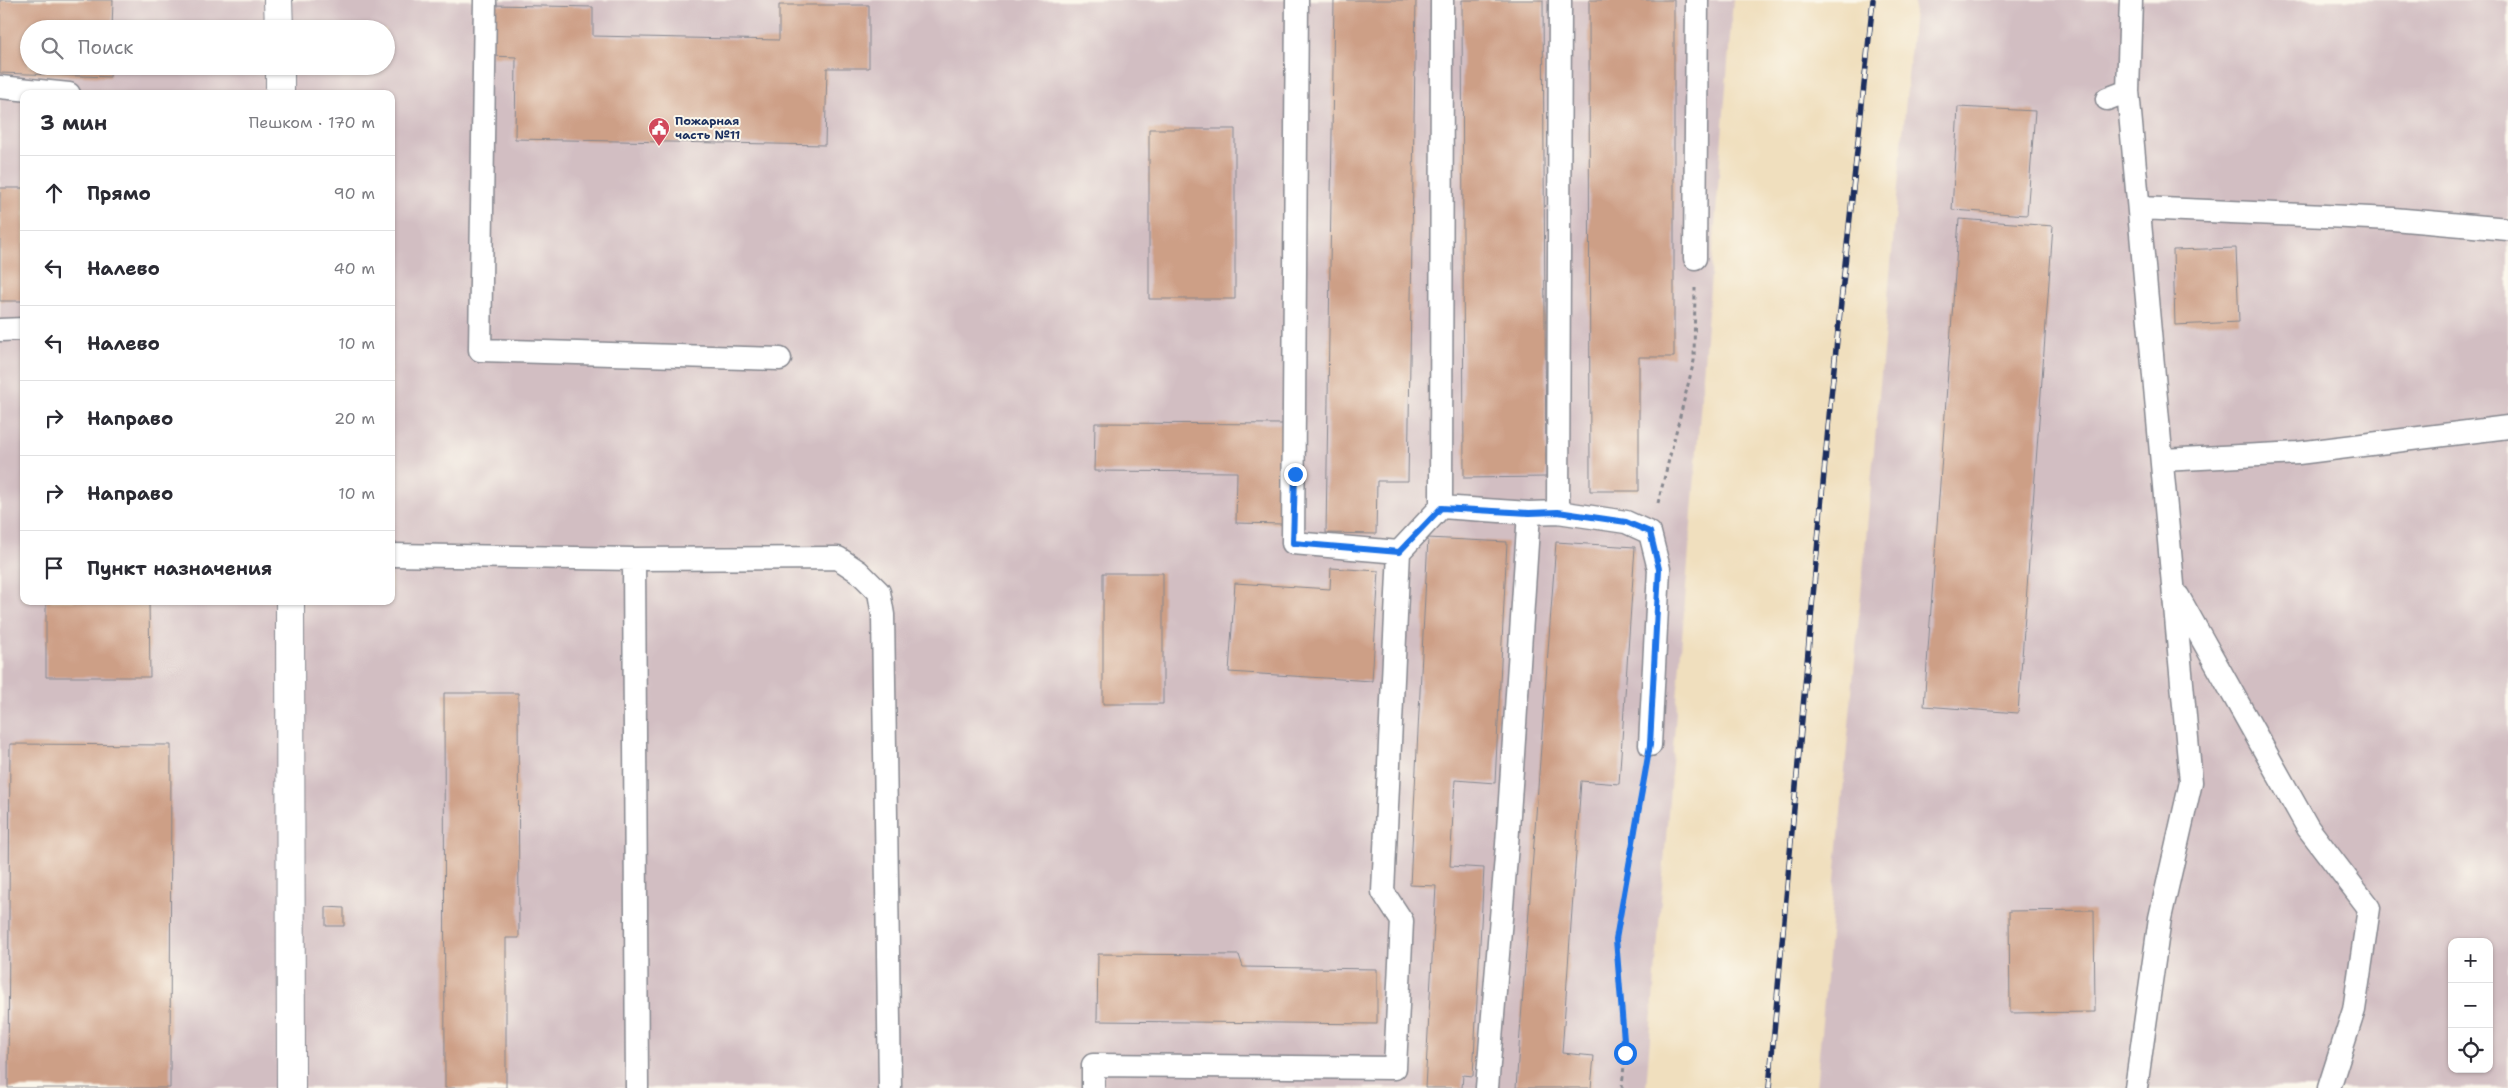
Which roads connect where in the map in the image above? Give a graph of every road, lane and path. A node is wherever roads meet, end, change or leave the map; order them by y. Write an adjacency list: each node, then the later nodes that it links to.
1 (278, 0): 8 (street)
2 (485, 0): 20 (lane)
3 (1297, 0): 27 (lane)
4 (1442, 0): 23 (lane)
5 (1560, 0): 24 (lane)
6 (1697, 0): 17 (lane)
7 (2131, 0): 13 (lane)
8 (279, 20)
9 (280, 75): 12 (street)
10 (0, 87): 11 (lane)
11 (30, 90)
12 (280, 90)
13 (2128, 91): 14 (lane); 15 (lane)
14 (2107, 99)
15 (2139, 208): 16 (lane); 22 (lane)
16 (2508, 229)
17 (1695, 258): 26 (path)
18 (20, 328): 19 (lane)
19 (0, 330)
20 (780, 359)
21 (2508, 427): 22 (lane)
22 (2162, 460): 30 (lane)
23 (1441, 508): 25 (lane); 27 (lane)
24 (1558, 512): 25 (lane); 26 (lane)
25 (1529, 513): 37 (lane)
26 (1650, 532): 32 (lane)
27 (1399, 552): 36 (lane)
28 (395, 555): 29 (lane)
29 (634, 559): 34 (lane); 35 (lane)
30 (2174, 588): 39 (lane); 40 (lane)
31 (290, 605): 33 (street)
32 (1650, 745): 38 (path)
33 (291, 1088)
34 (637, 1088)
35 (890, 1088)
36 (1093, 1088)
37 (1487, 1088)
38 (1622, 1088)
39 (2136, 1088)
40 (2329, 1088)

